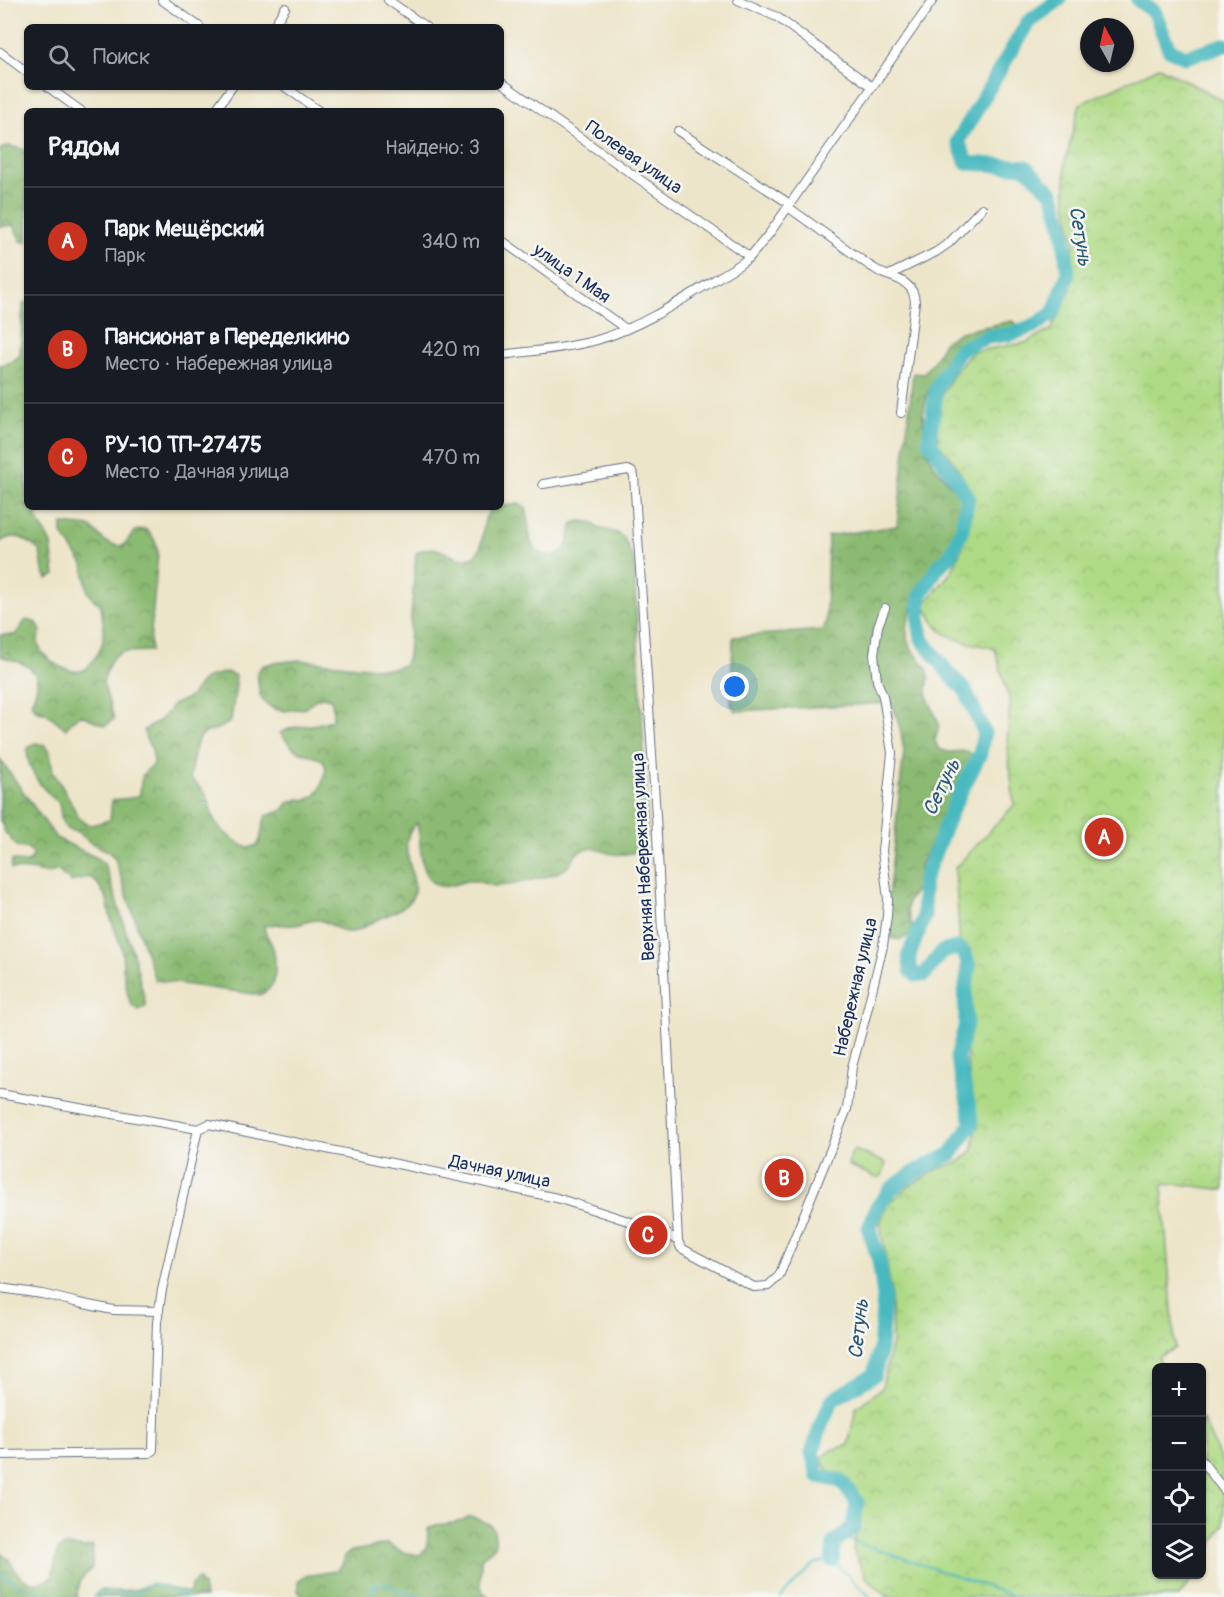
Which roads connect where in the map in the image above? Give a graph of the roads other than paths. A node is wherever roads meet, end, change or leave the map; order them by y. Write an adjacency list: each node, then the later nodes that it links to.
1 (162, 0): 6 (street)
2 (388, 0): 8 (street)
3 (738, 0): 12 (street)
4 (933, 0): 12 (street)
5 (285, 8): 7 (street)
6 (196, 24)
7 (275, 24)
8 (422, 24)
9 (0, 52): 10 (street)
10 (24, 70)
11 (504, 84): 23 (street, Полевая улица)
12 (872, 87): 20 (street)
13 (52, 90): 16 (street)
14 (230, 90): 17 (street)
15 (289, 90): 18 (street)
16 (77, 108)
17 (217, 108)
18 (315, 108)
19 (678, 130): 20 (street)
20 (789, 206): 23 (street); 24 (street)
21 (982, 208): 24 (street)
22 (504, 242): 25 (street, улица 1 Мая)
23 (750, 257): 25 (street)
24 (890, 275): 27 (street)
25 (626, 329): 26 (street)
26 (504, 355)
27 (901, 413)
28 (543, 484): 32 (street, Верхняя Набережная улица)
29 (885, 608): 33 (street, Набережная улица)
30 (0, 1094): 31 (street)
31 (198, 1129): 32 (street, Дачная улица); 35 (street)
32 (678, 1241): 33 (street, Дачная улица)
33 (768, 1286)
34 (0, 1288): 35 (street)
35 (159, 1311): 36 (street)
36 (0, 1455)
37 (1206, 1466): 38 (street)
38 (1224, 1490)

